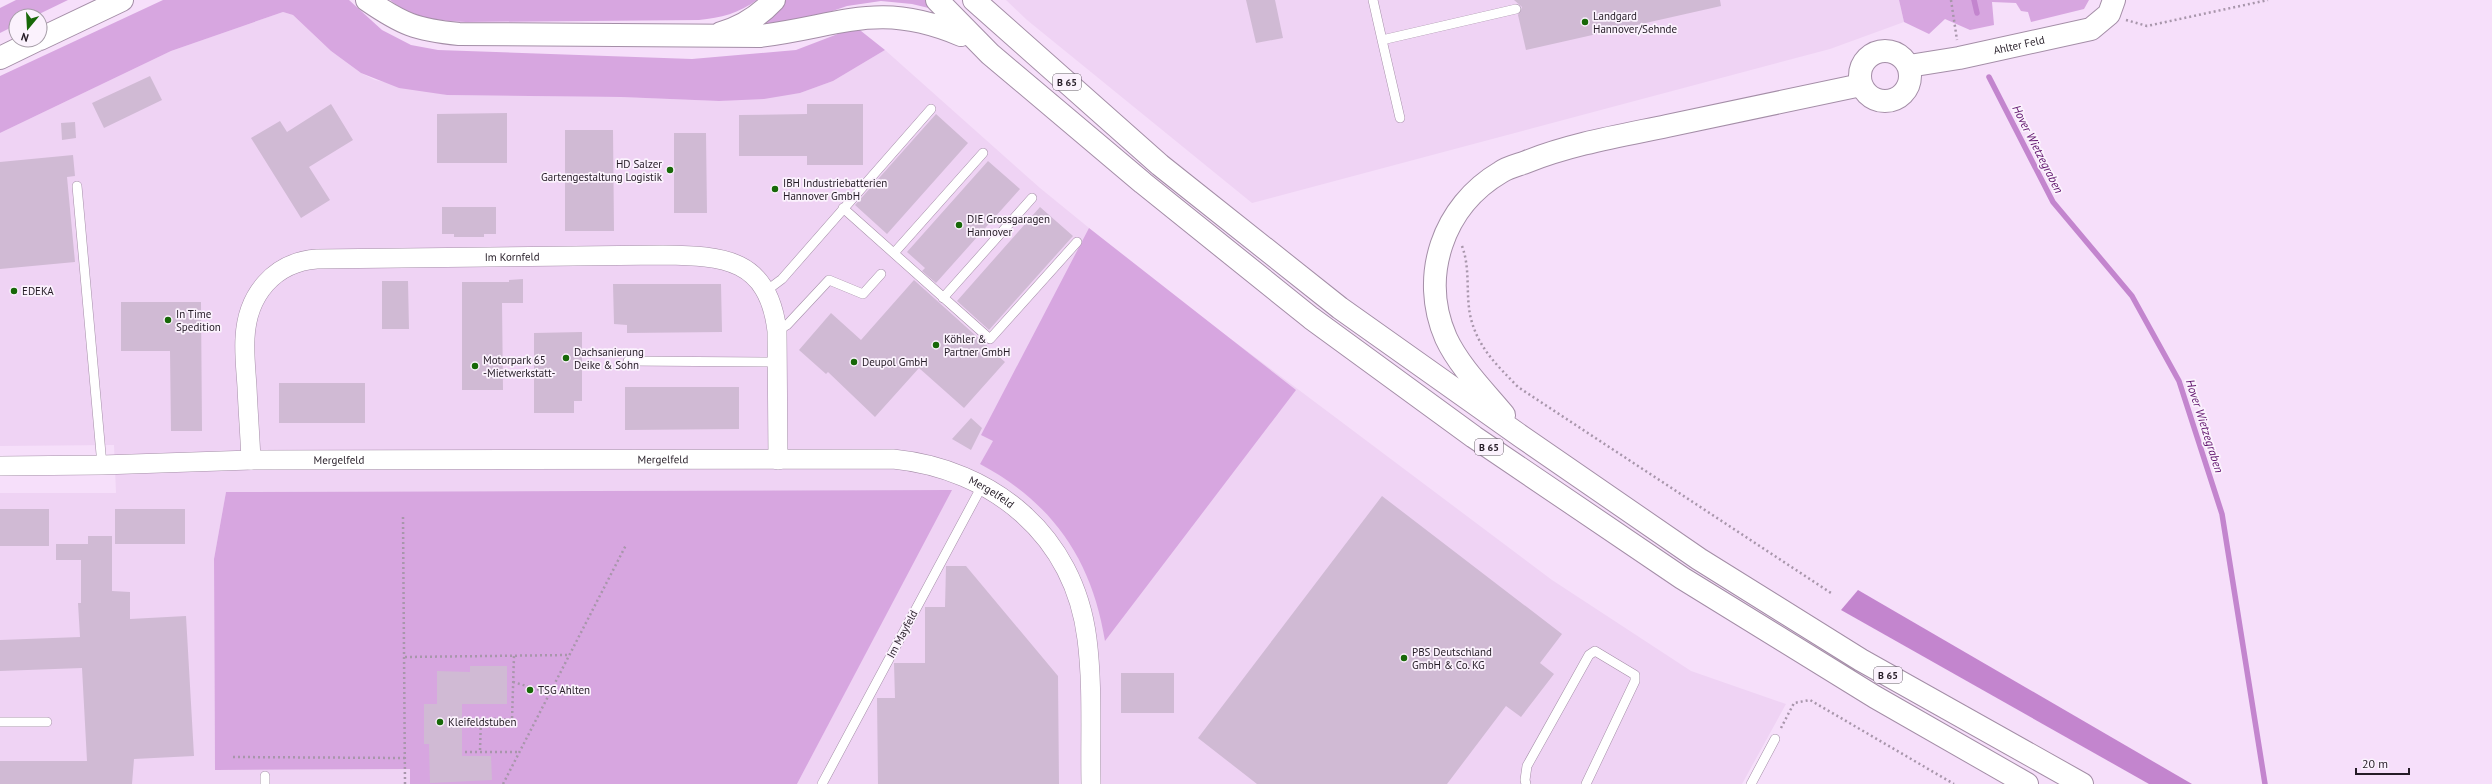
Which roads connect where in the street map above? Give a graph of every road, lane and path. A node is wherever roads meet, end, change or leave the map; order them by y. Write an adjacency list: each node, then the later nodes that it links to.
1 (122, 0): 11 (main road)
2 (774, 0): 12 (main road)
3 (937, 0): 15 (main road, B 65)
4 (974, 0): 35 (main road, B 65)
5 (1373, 0): 13 (lane)
6 (1951, 0): 17 (path)
7 (2268, 0): 9 (path)
8 (376, 4): 12 (main road)
9 (2111, 7): 17 (main road, Ahlter Feld)
10 (1516, 9): 13 (lane)
11 (48, 35)
12 (713, 35): 15 (main road)
13 (1382, 40): 21 (lane)
14 (21, 48): 16 (main road)
15 (990, 54): 65 (main road, B 65)
16 (0, 58)
17 (1959, 58): 18 (main road, Ahlter Feld)
18 (1909, 66): 19 (main road); 19 (main road)
19 (1861, 85): 26 (main road)
20 (931, 109): 25 (lane)
21 (1400, 118)
22 (984, 153): 28 (lane)
23 (77, 186): 38 (lane)
24 (1032, 198): 31 (lane)
25 (843, 208): 28 (lane); 30 (lane)
26 (1453, 220): 35 (main road); 43 (path)
27 (1076, 242): 31 (lane)
28 (894, 253): 31 (lane)
29 (881, 274): 32 (lane)
30 (766, 291): 32 (street, Im Kornfeld); 36 (street, Im Kornfeld)
31 (944, 298)
32 (777, 331): 34 (street, Im Kornfeld)
33 (628, 361): 34 (lane)
34 (778, 362): 37 (street, Im Kornfeld)
35 (1522, 437): 66 (main road, B 65)
36 (251, 460): 37 (street, Mergelfeld); 38 (street, Mergelfeld)
37 (778, 460): 40 (street, Mergelfeld)
38 (102, 465): 39 (street, Mergelfeld)
39 (0, 466)
40 (983, 484): 59 (lane, Im Mayfeld); 60 (street, Mergelfeld)
41 (403, 517): 46 (path)
42 (626, 545): 44 (path)
43 (1831, 593)
44 (570, 655): 45 (path); 48 (path)
45 (514, 656): 46 (path); 47 (path)
46 (405, 657): 56 (path)
47 (513, 682): 48 (path); 52 (path)
48 (550, 694): 54 (path)
49 (0, 722): 50 (lane)
50 (47, 722)
51 (1775, 739): 63 (lane); 64 (path)
52 (480, 750): 53 (path); 54 (path)
53 (466, 752)
54 (520, 752): 58 (path)
55 (233, 758): 56 (path)
56 (405, 758): 57 (path)
57 (405, 784)
58 (503, 784)
59 (822, 784)
60 (1091, 784)
61 (1526, 784): 62 (lane)
62 (1586, 784)
63 (1751, 784)
64 (1954, 784)
65 (2028, 784)
66 (2082, 784)

